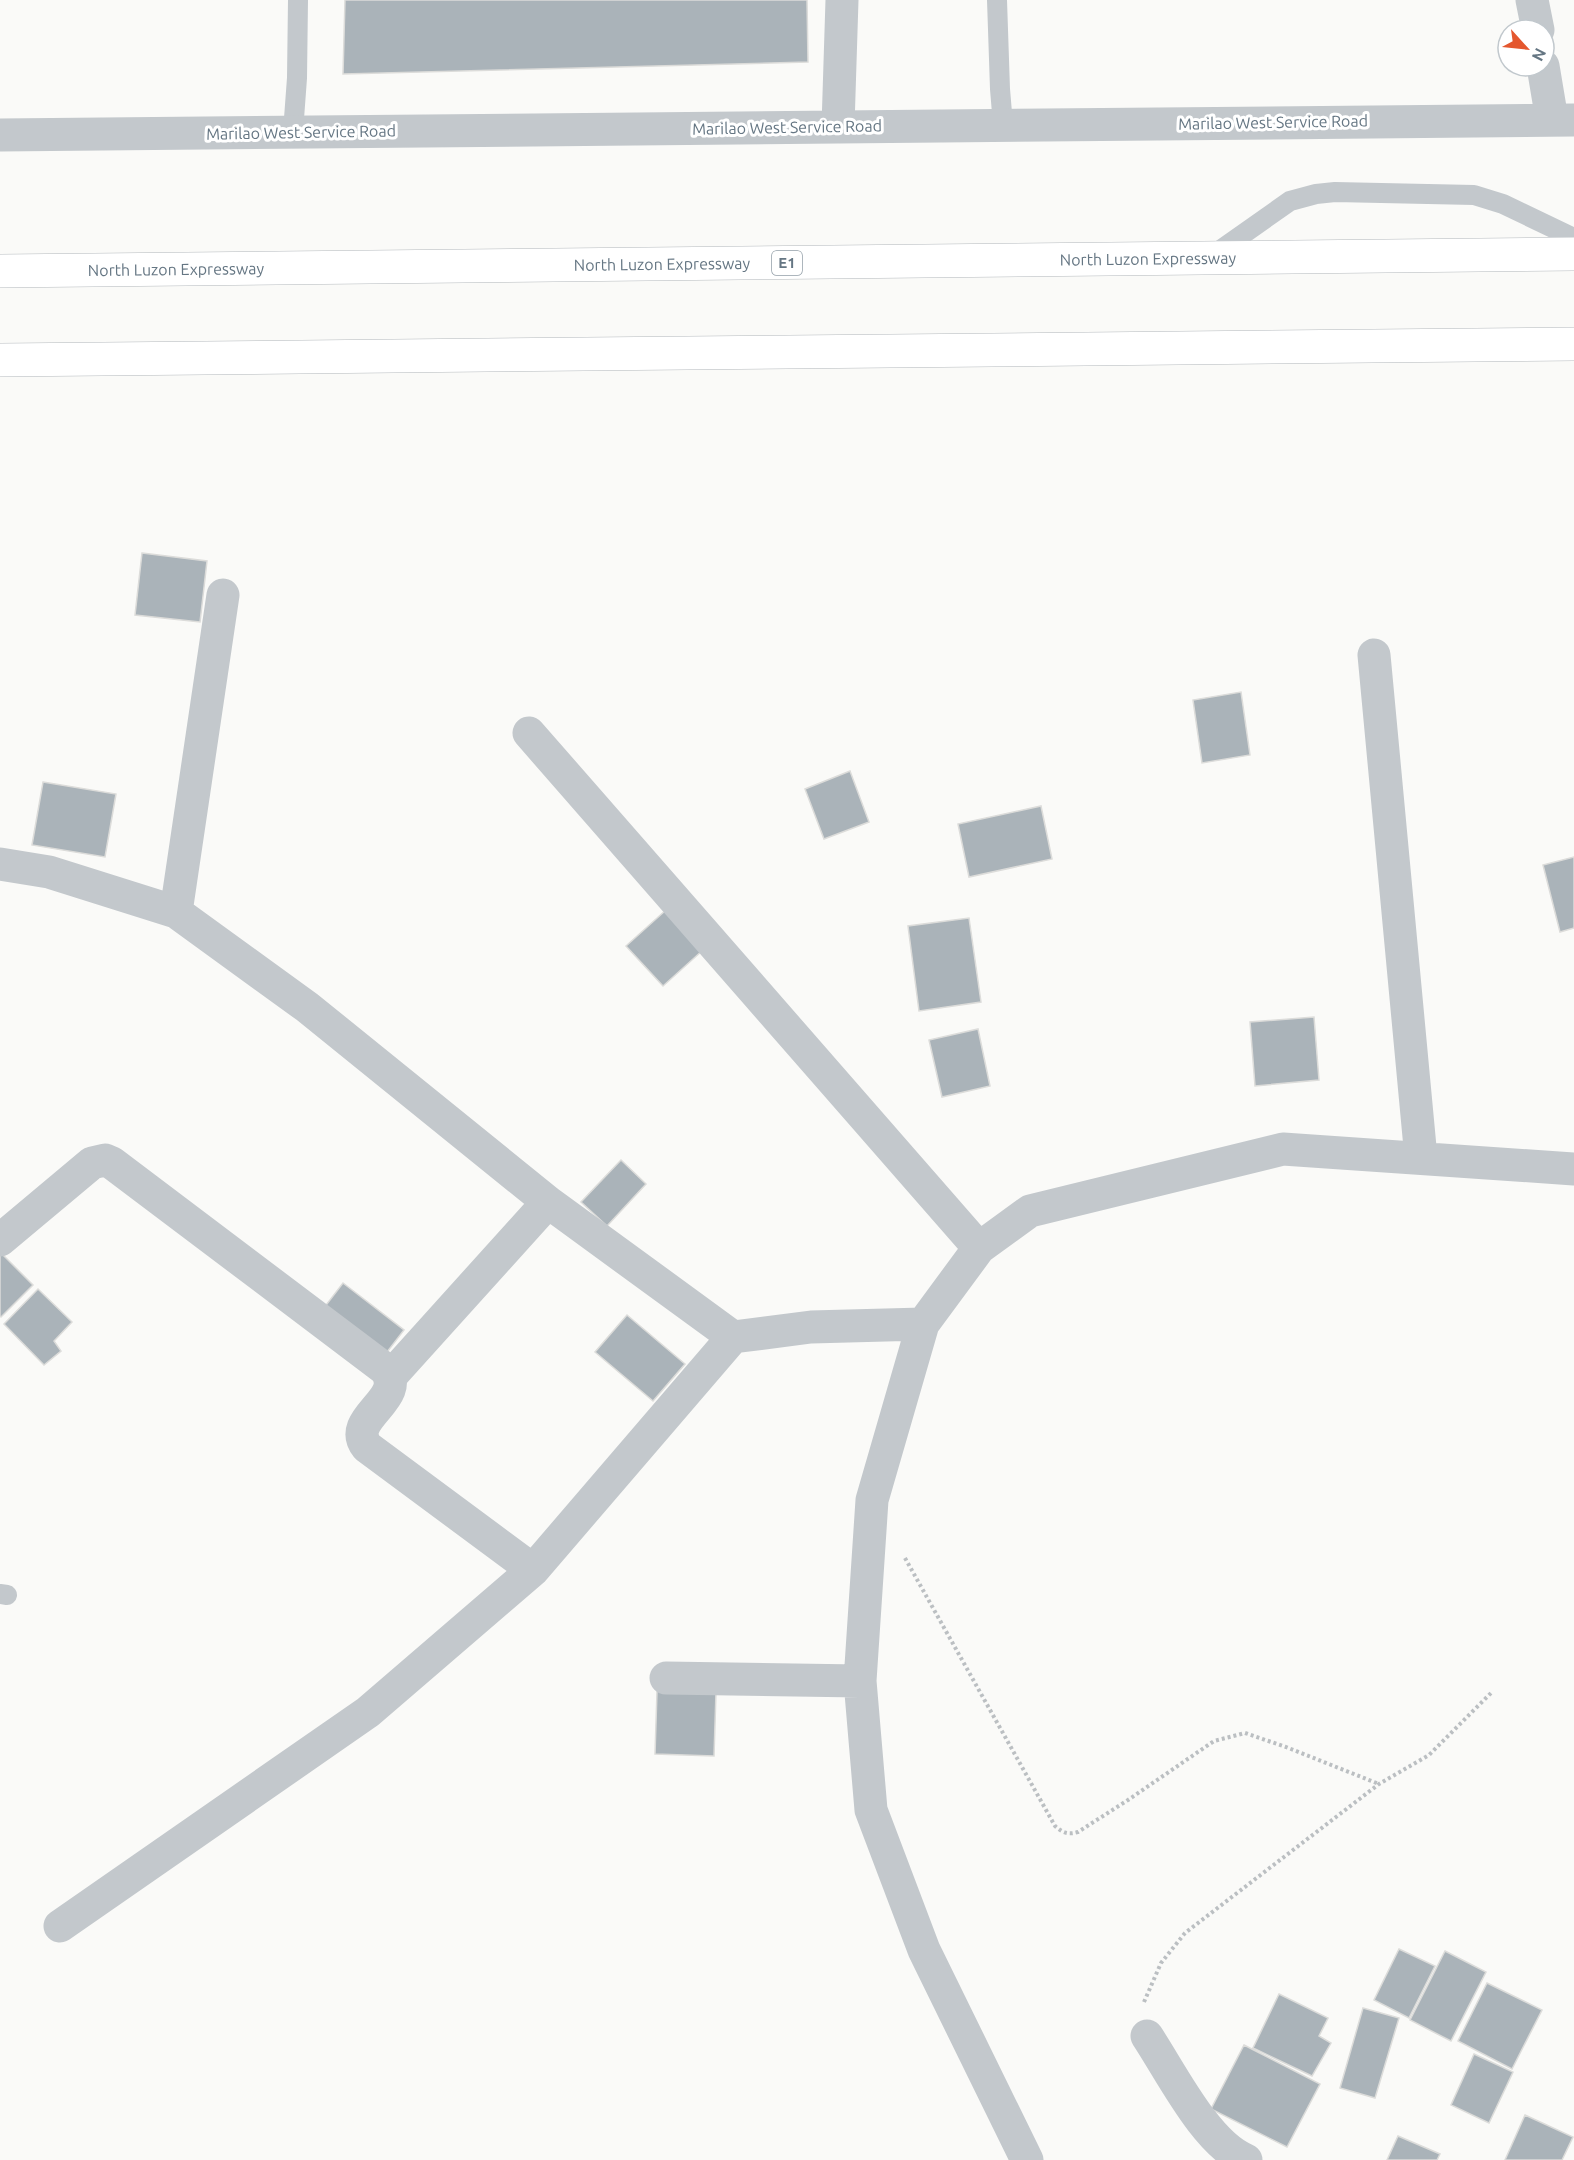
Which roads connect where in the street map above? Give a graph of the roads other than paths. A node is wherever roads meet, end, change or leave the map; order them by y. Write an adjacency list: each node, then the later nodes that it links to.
1 (298, 0): 10 (lane)
2 (842, 0): 9 (street)
3 (997, 0): 8 (lane)
4 (1532, 0): 5 (street)
5 (1536, 18)
6 (1547, 78): 7 (street)
7 (1563, 120): 8 (street, Marilao West Service Road)
8 (1003, 125): 9 (street, Marilao West Service Road)
9 (838, 126): 10 (street, Marilao West Service Road)
10 (293, 132): 11 (street, Marilao West Service Road)
11 (0, 135)
12 (1574, 238): 14 (lane)
13 (1574, 254): 14 (highway, North Luzon Expressway / E1)
14 (1210, 258): 15 (highway, North Luzon Expressway / E1)
15 (0, 271)
16 (1574, 344): 17 (highway)
17 (0, 360)
18 (223, 595): 22 (street)
19 (1374, 656): 23 (street)
20 (529, 733): 27 (street)
21 (0, 864): 22 (street)
22 (176, 912): 25 (street)
23 (1421, 1158): 24 (street); 27 (street)
24 (1574, 1169)
25 (548, 1202): 29 (street); 30 (street)
26 (0, 1240): 30 (street)
27 (980, 1248): 28 (street)
28 (923, 1324): 29 (street); 33 (street)
29 (733, 1336): 31 (street)
30 (391, 1376): 31 (street)
31 (533, 1570): 34 (street)
32 (666, 1678): 33 (street)
33 (860, 1681): 36 (street)
34 (60, 1926)
35 (1147, 2036): 37 (street)
36 (1027, 2160)
37 (1246, 2160)

